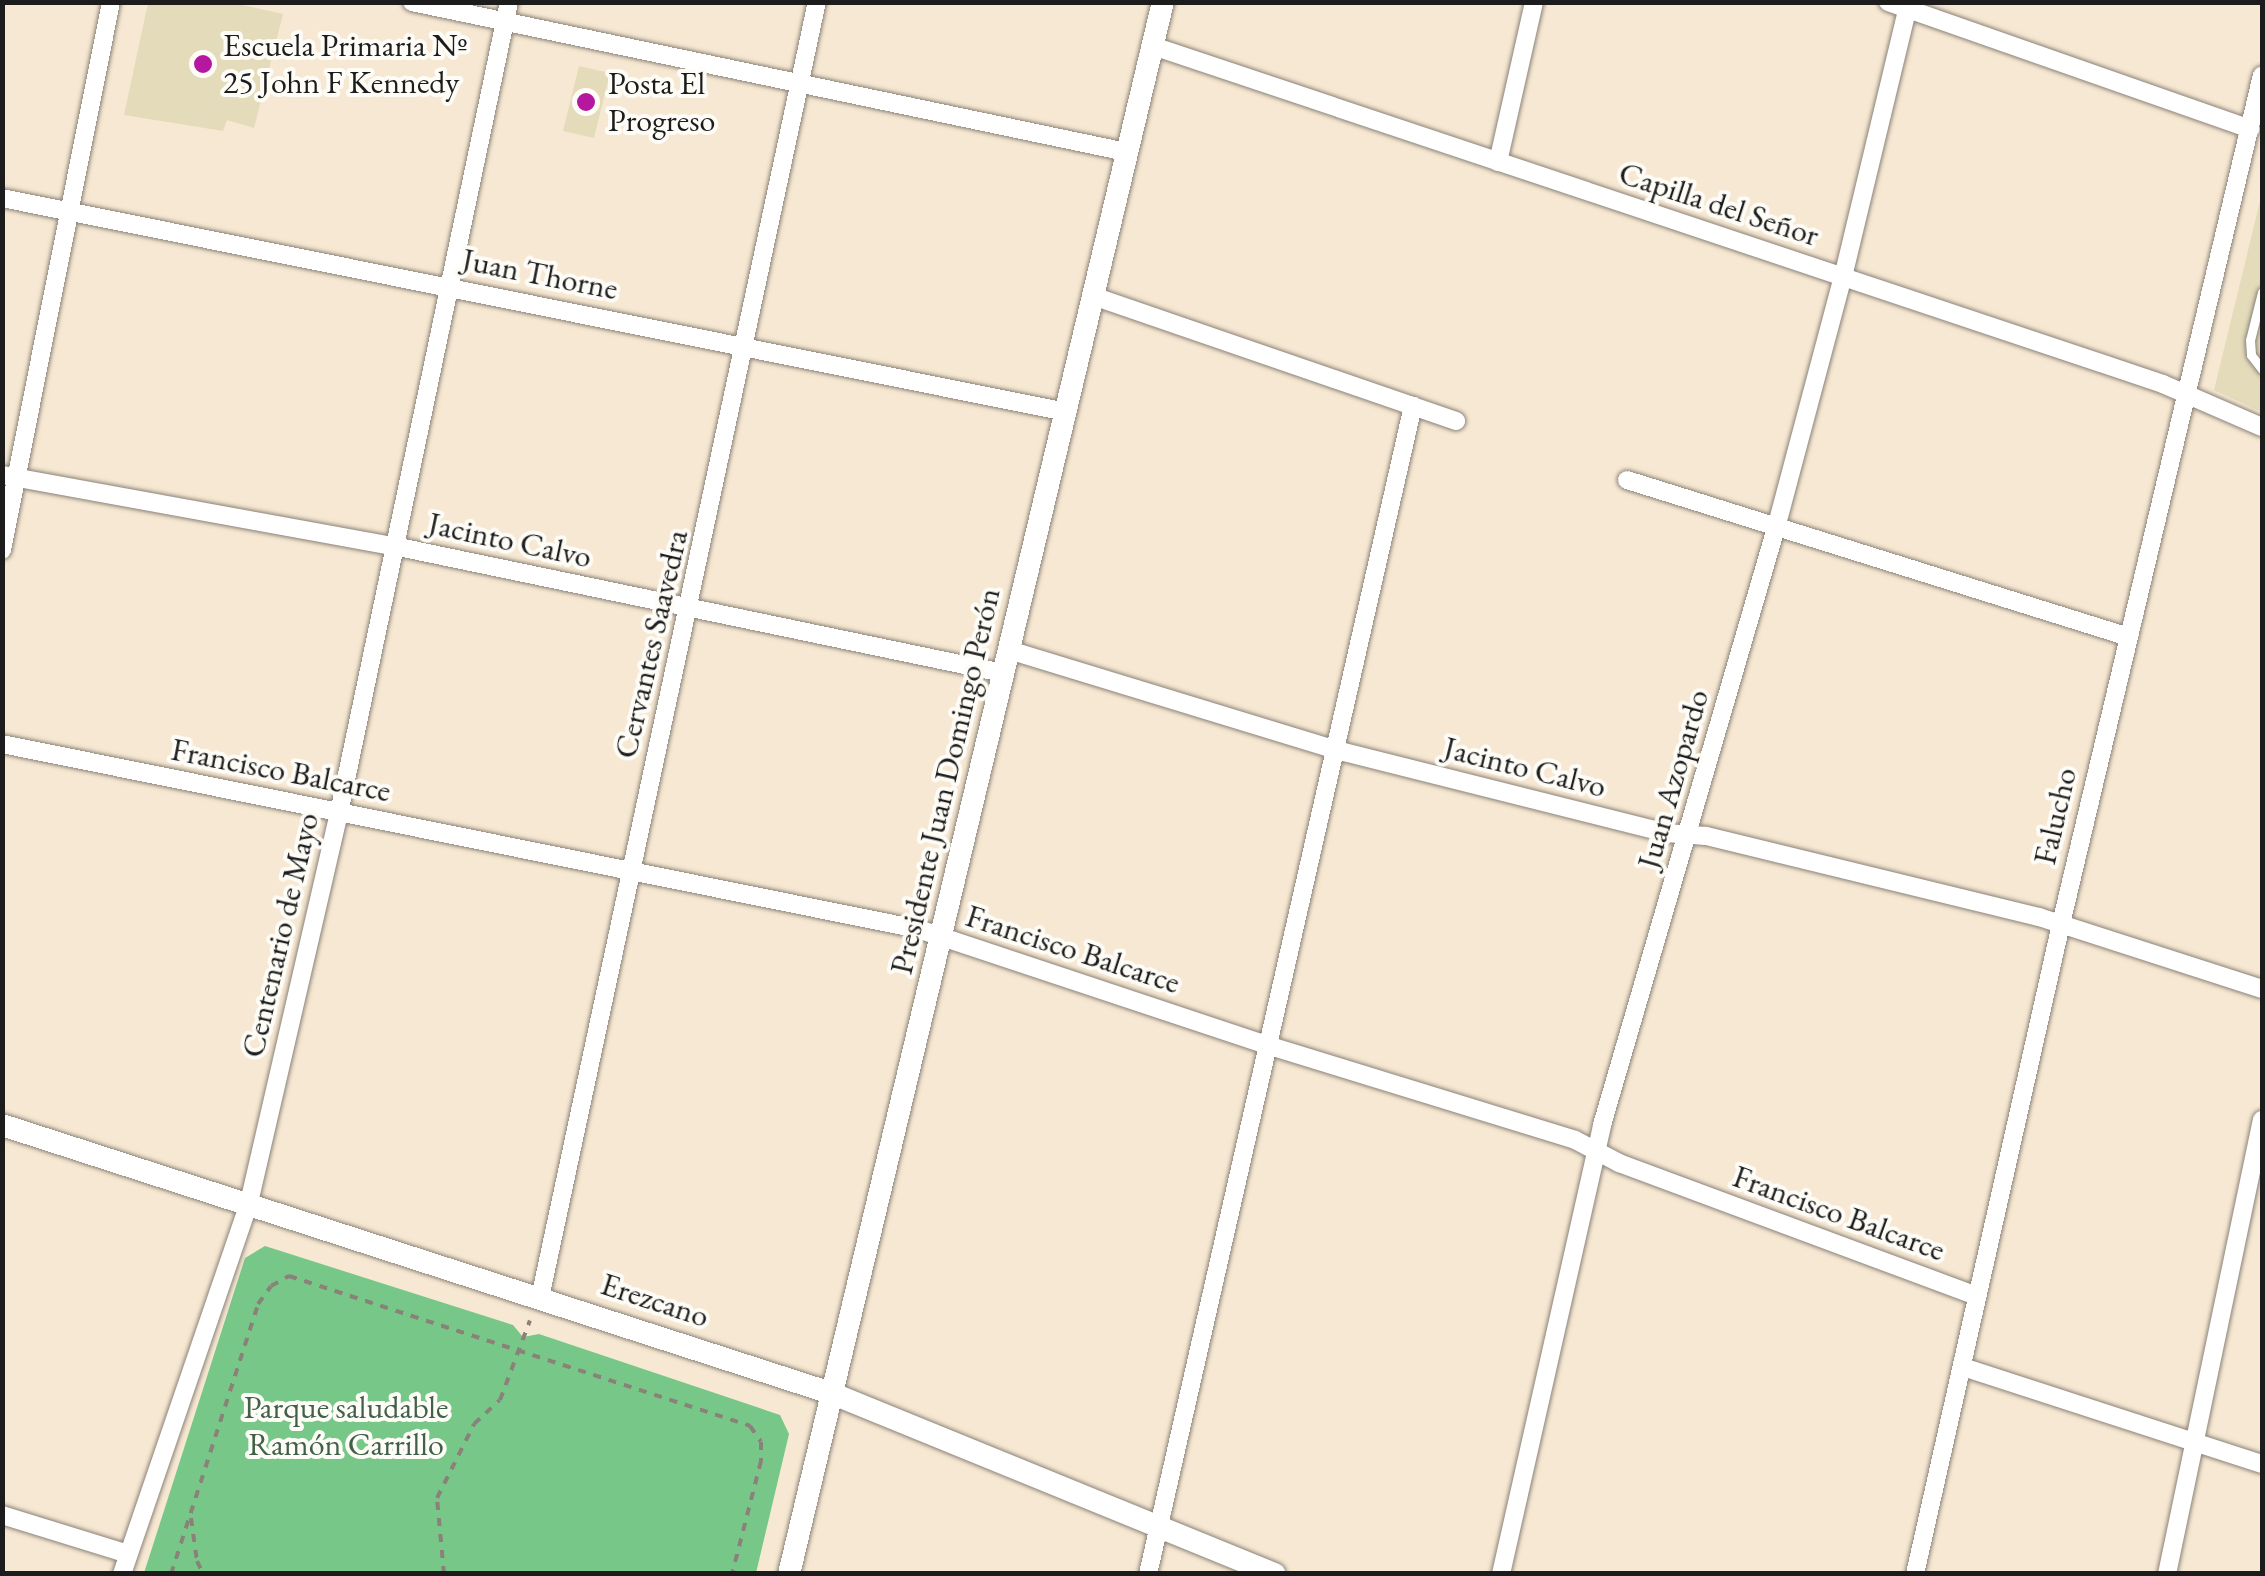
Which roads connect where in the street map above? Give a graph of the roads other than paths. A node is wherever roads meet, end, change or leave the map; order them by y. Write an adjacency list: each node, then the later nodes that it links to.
1 (111, 2): 16 (street)
2 (412, 2): 8 (street)
3 (816, 2): 11 (street, Cervantes Saavedra)
4 (1163, 2): 9 (street, Presidente Juan Domingo Perón)
5 (1534, 2): 14 (street)
6 (1888, 2): 7 (street)
7 (1909, 6): 12 (street); 17 (street, Juan Azopardo)
8 (507, 12): 11 (street); 18 (street, Centenario de Mayo)
9 (1154, 46): 13 (street, Presidente Juan Domingo Perón); 14 (street, Capilla del Señor)
10 (2262, 75): 12 (street, Falucho)
11 (800, 83): 13 (street); 21 (street, Cervantes Saavedra)
12 (2250, 128): 23 (street, Falucho)
13 (1126, 152): 20 (street, Presidente Juan Domingo Perón)
14 (1498, 162): 17 (street, Capilla del Señor)
15 (2, 198): 16 (street, Juan Thorne)
16 (70, 212): 18 (street, Juan Thorne); 28 (street)
17 (1843, 277): 23 (street, Capilla del Señor); 30 (street, Juan Azopardo)
18 (449, 287): 21 (street, Juan Thorne); 31 (street, Centenario de Mayo)
19 (2262, 292): 22 (lane)
20 (1092, 296): 24 (street); 25 (street, Presidente Juan Domingo Perón)
21 (747, 346): 25 (street, Juan Thorne); 33 (street, Cervantes Saavedra)
22 (2262, 369)
23 (2188, 393): 27 (street, Capilla del Señor); 34 (street, Falucho)
24 (1413, 406): 26 (street); 38 (street)
25 (1066, 412): 35 (street, Presidente Juan Domingo Perón)
26 (1456, 421)
27 (2262, 427)
28 (9, 476): 31 (street, Jacinto Calvo); 32 (street)
29 (1627, 480): 30 (street)
30 (1776, 528): 34 (street); 40 (street, Juan Azopardo)
31 (394, 546): 33 (street, Jacinto Calvo); 39 (street, Centenario de Mayo)
32 (2, 550)
33 (690, 609): 36 (street, Jacinto Calvo); 41 (street, Cervantes Saavedra)
34 (2129, 637): 42 (street, Falucho)
35 (1009, 650): 36 (street, Presidente Juan Domingo Perón); 38 (street, Jacinto Calvo)
36 (1004, 673): 43 (street, Presidente Juan Domingo Perón)
37 (2, 744): 39 (street, Francisco Balcarce)
38 (1332, 749): 40 (street, Jacinto Calvo); 45 (street)
39 (338, 813): 41 (street, Francisco Balcarce); 49 (street, Centenario de Mayo)
40 (1690, 834): 42 (street, Jacinto Calvo); 48 (street, Juan Azopardo)
41 (631, 870): 43 (street, Francisco Balcarce); 51 (street, Cervantes Saavedra)
42 (2060, 924): 44 (street, Jacinto Calvo); 50 (street, Falucho)
43 (941, 937): 45 (street, Francisco Balcarce); 53 (street, Presidente Juan Domingo Perón)
44 (2262, 989)
45 (1267, 1045): 48 (street, Francisco Balcarce); 57 (street)
46 (2262, 1120): 54 (street)
47 (2, 1125): 49 (street, Erezcano)
48 (1598, 1152): 50 (street, Francisco Balcarce); 63 (street, Juan Azopardo)
49 (248, 1207): 51 (street, Erezcano); 58 (street, Centenario de Mayo)
50 (1977, 1296): 52 (street, Falucho)
51 (540, 1298): 53 (street, Erezcano)
52 (1963, 1367): 54 (street); 64 (street, Falucho)
53 (831, 1393): 57 (street, Erezcano); 60 (street, Presidente Juan Domingo Perón)
54 (2194, 1443): 55 (street); 65 (street)
55 (2262, 1464)
56 (2, 1515): 58 (street)
57 (1158, 1527): 61 (street); 62 (street, Erezcano)
58 (128, 1554): 59 (street, Centenario de Mayo)
59 (122, 1574)
60 (789, 1574)
61 (1148, 1574)
62 (1274, 1574)
63 (1501, 1574)
64 (1915, 1574)
65 (2167, 1574)

